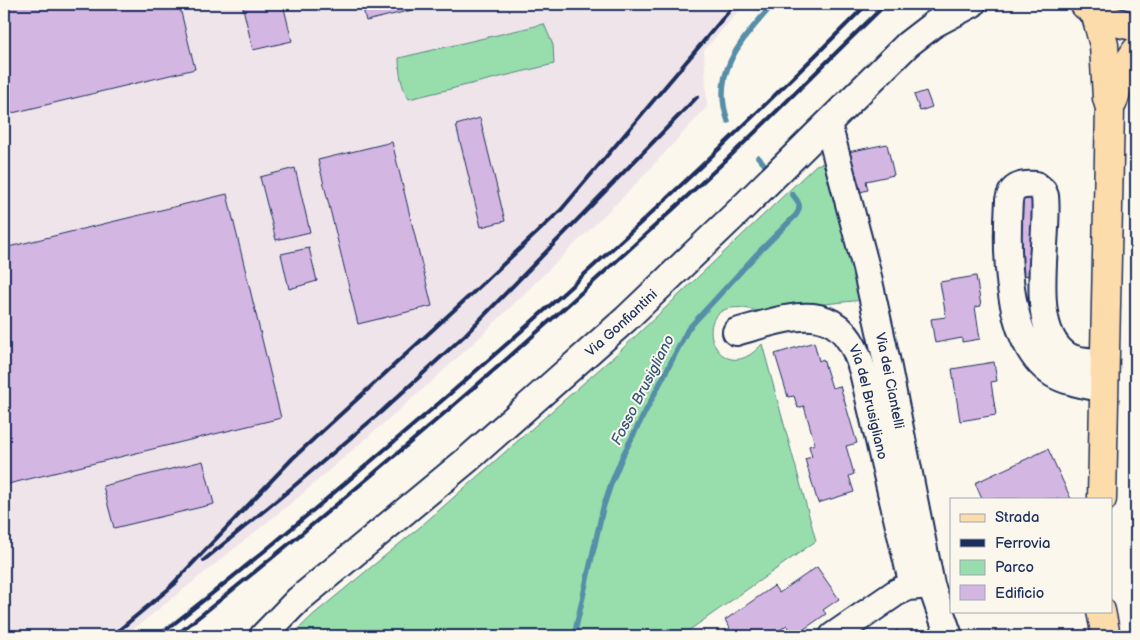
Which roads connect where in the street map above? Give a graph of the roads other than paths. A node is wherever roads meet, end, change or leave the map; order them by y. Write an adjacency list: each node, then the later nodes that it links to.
1 (972, 4): 6 (street, Via Gonfiantini)
2 (1090, 8): 3 (main road); 5 (main road)
3 (1136, 26)
4 (1136, 51): 5 (main road)
5 (1110, 108): 8 (main road)
6 (828, 124): 11 (street, Via dei Ciantelli); 13 (street, Via Gonfiantini)
7 (736, 332): 11 (street, Via del Brusigliano)
8 (1105, 362): 9 (main road); 9 (street)
9 (1104, 389): 10 (main road)
10 (1102, 498)
11 (922, 586): 14 (street); 15 (street, Via dei Ciantelli)
12 (1101, 612): 16 (main road)
13 (263, 636)
14 (833, 636)
15 (949, 636)
16 (1106, 636)

